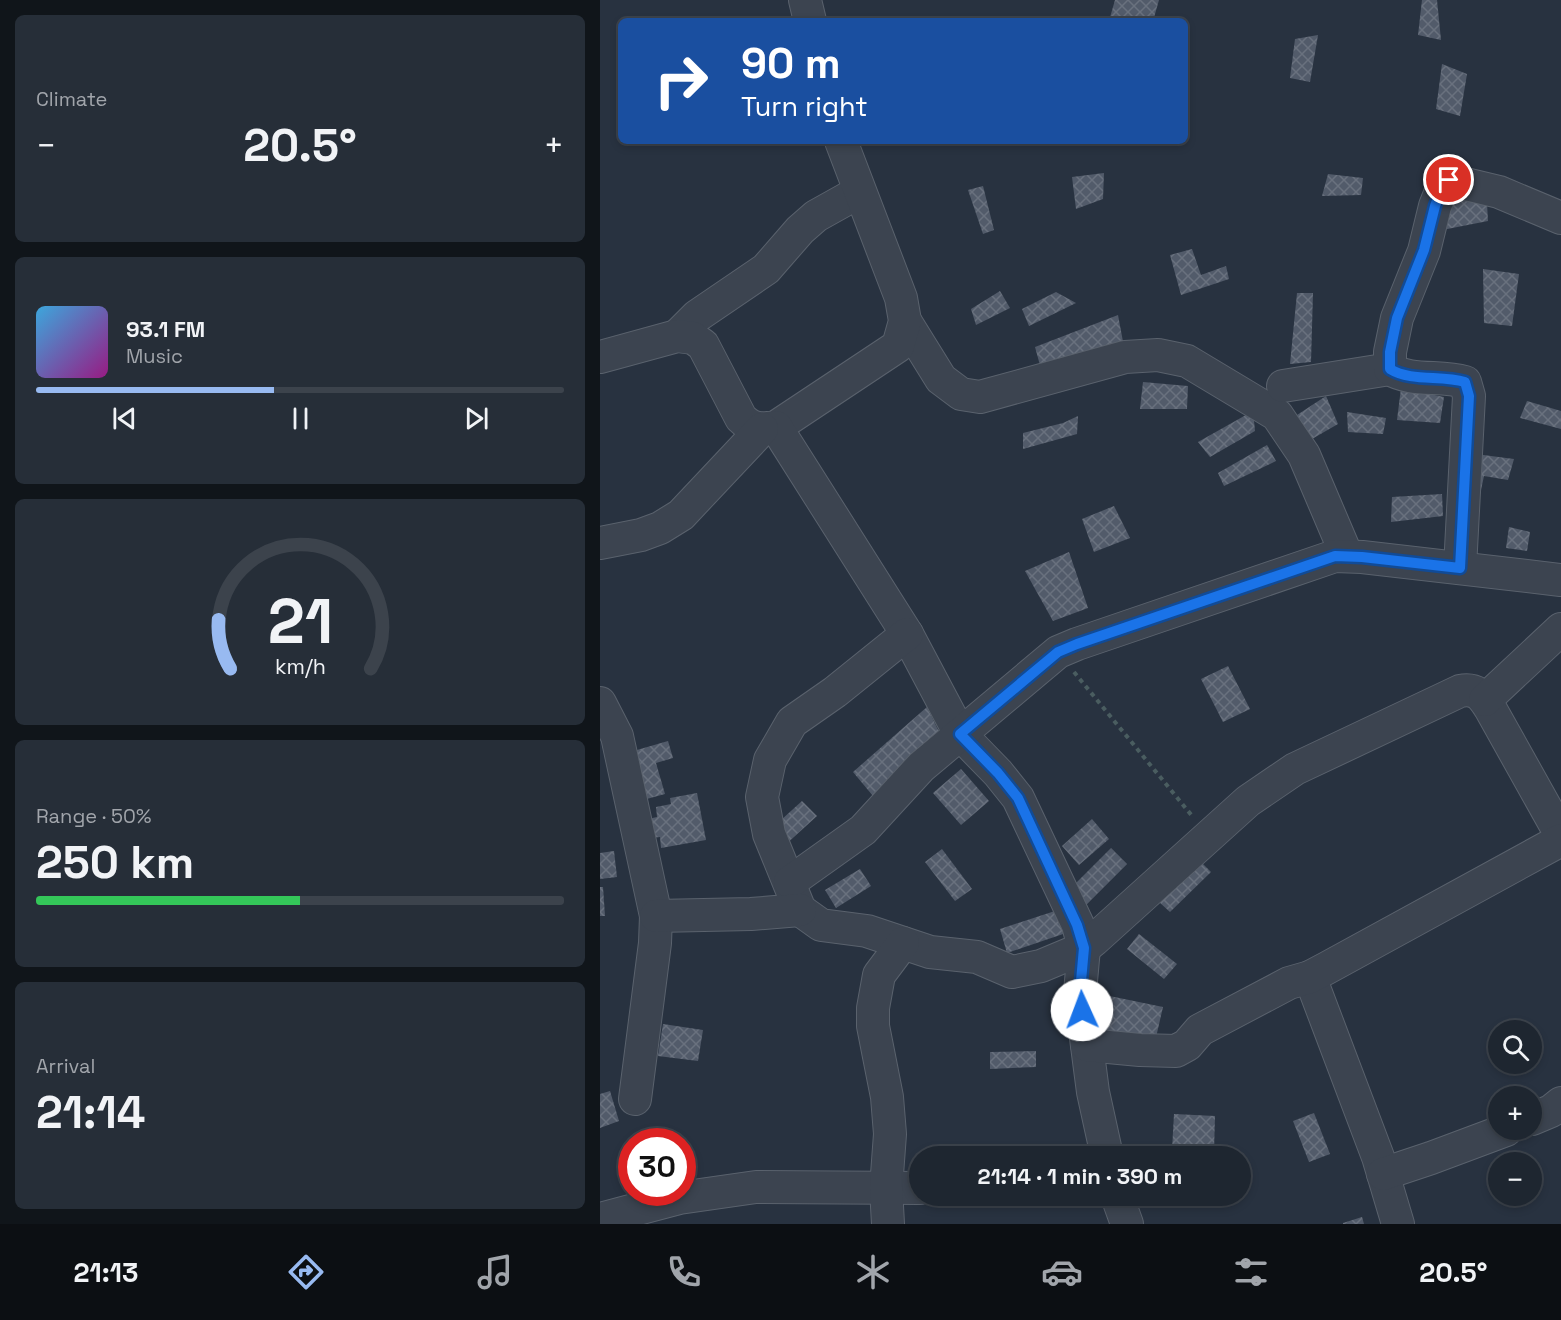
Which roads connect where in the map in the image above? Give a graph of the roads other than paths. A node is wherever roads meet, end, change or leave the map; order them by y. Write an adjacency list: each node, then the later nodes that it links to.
1 (805, 0): 2 (street)
2 (809, 18)
3 (842, 144): 4 (street)
4 (859, 192): 6 (street); 7 (street)
5 (1561, 218): 9 (street)
6 (905, 321): 11 (street); 13 (street)
7 (676, 336): 8 (street); 11 (street)
8 (600, 357)
9 (1390, 369): 10 (street); 14 (street)
10 (1283, 386)
11 (769, 428): 12 (street); 17 (street)
12 (600, 543)
13 (1347, 556): 14 (street); 20 (street)
14 (1460, 568): 15 (street)
15 (1561, 580)
16 (1561, 629): 18 (street)
17 (907, 634): 20 (street); 23 (street)
18 (1485, 700): 21 (street); 26 (street)
19 (600, 703): 24 (street)
20 (960, 734): 23 (street); 26 (street)
21 (1561, 835)
22 (1561, 840): 27 (street)
23 (795, 896): 24 (street); 25 (street)
24 (656, 916): 29 (street)
25 (903, 943): 26 (street); 35 (street)
26 (1084, 948): 28 (street)
27 (1310, 977): 28 (street); 34 (street)
28 (1087, 1045): 33 (street)
29 (635, 1099)
30 (1561, 1103): 31 (street)
31 (1542, 1115)
32 (1488, 1137): 34 (street)
33 (1105, 1146)
34 (1383, 1174): 41 (street)
35 (886, 1188): 36 (street); 38 (street); 39 (street)
36 (909, 1188)
37 (1121, 1206): 40 (street)
38 (600, 1219)
39 (888, 1224)
40 (1127, 1224)
41 (1398, 1224)

